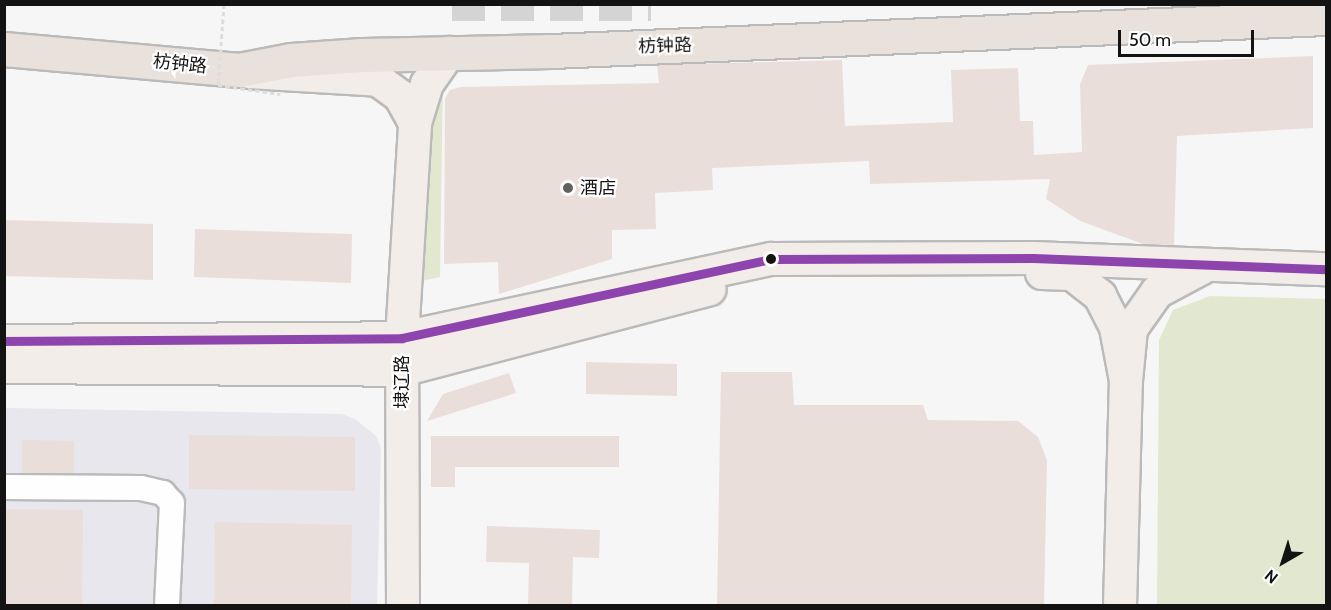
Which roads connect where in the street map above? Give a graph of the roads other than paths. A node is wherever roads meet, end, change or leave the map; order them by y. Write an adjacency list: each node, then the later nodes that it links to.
1 (1326, 18): 3 (highway, 枋钟路)
2 (4, 49): 4 (highway, 枋钟路)
3 (449, 53): 4 (highway, 枋钟路); 5 (main road, 埭辽路)
4 (239, 70): 5 (main road)
5 (415, 123): 8 (main road, 埭辽路)
6 (1207, 266): 7 (main road); 8 (main road); 12 (main road)
7 (1326, 269)
8 (402, 338): 9 (main road); 11 (main road, 埭辽路)
9 (4, 341)
10 (4, 367): 11 (main road)
11 (402, 370): 12 (main road); 15 (main road, 埭辽路)
12 (1126, 381): 16 (main road)
13 (4, 487): 14 (lane)
14 (167, 606)
15 (403, 606)
16 (1120, 606)

